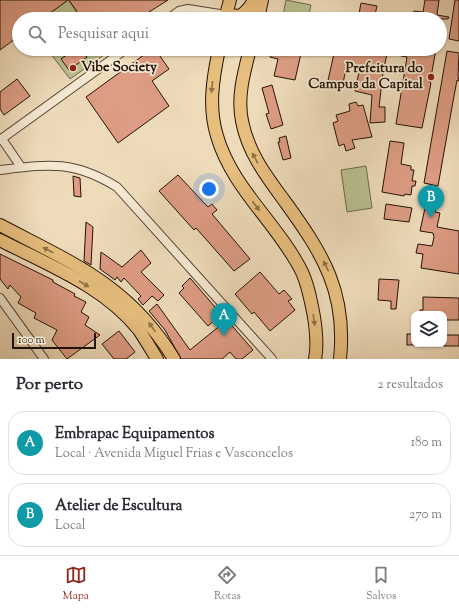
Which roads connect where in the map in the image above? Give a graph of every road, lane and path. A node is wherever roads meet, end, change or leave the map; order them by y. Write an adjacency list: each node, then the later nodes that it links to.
1 (230, 0): 6 (highway)
2 (254, 0): 7 (highway)
3 (262, 0): 8 (highway)
4 (178, 12): 5 (street)
5 (204, 12)
6 (226, 12)
7 (246, 12)
8 (259, 12)
9 (116, 56): 12 (street)
10 (218, 56): 22 (highway, one-way to 22)
11 (249, 56): 23 (highway, one-way to 11)
12 (1, 140): 13 (street)
13 (20, 167): 14 (street); 21 (street)
14 (0, 170)
15 (0, 225): 20 (highway, one-way to 15)
16 (0, 240): 19 (highway, one-way to 19)
17 (0, 298): 18 (street)
18 (44, 359)
19 (157, 359)
20 (174, 359)
21 (272, 359)
22 (315, 359)
23 (340, 359)

